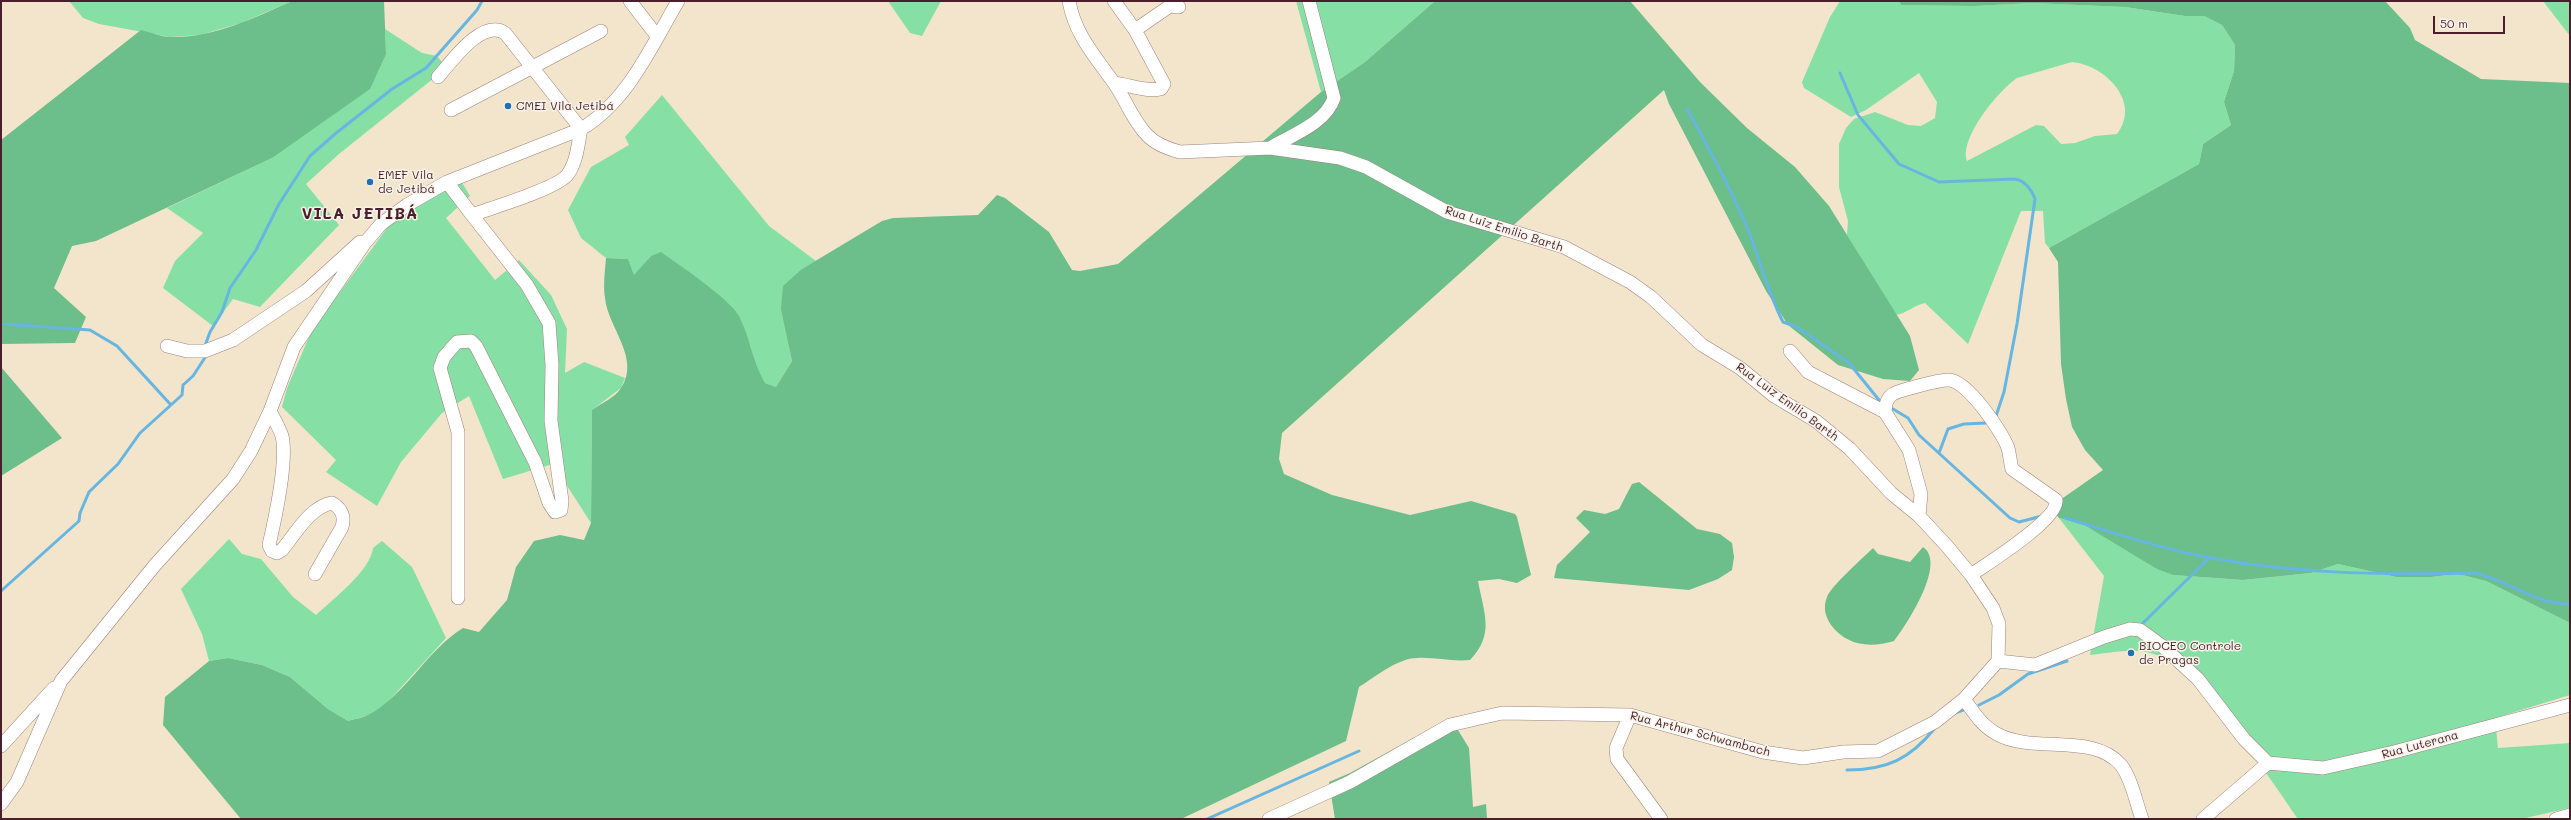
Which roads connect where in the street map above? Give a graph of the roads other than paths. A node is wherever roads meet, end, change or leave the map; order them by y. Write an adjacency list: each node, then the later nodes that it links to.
1 (630, 1): 9 (street)
2 (678, 1): 9 (street)
3 (1069, 1): 12 (street, Rua Luiz Emilio Barth)
4 (1114, 1): 8 (street)
5 (1309, 1): 15 (street)
6 (1179, 7): 8 (street)
7 (601, 30): 10 (street)
8 (1135, 30): 12 (street)
9 (657, 36): 14 (street)
10 (531, 68): 11 (street); 13 (street); 14 (street)
11 (438, 77)
12 (1114, 83): 15 (street, Rua Luiz Emilio Barth)
13 (451, 110)
14 (581, 129): 16 (street); 17 (street)
15 (1270, 148): 23 (street, Rua Luiz Emilio Barth)
16 (447, 182): 17 (street); 18 (street)
17 (472, 215): 26 (street)
18 (381, 224): 19 (street); 21 (street)
19 (167, 346)
20 (1790, 352): 22 (street)
21 (270, 412): 24 (street); 28 (street)
22 (1885, 412): 23 (street); 25 (street)
23 (1919, 516): 25 (street)
24 (315, 574)
25 (1971, 575): 27 (street)
26 (458, 598)
27 (1998, 661): 29 (street, Rua Arthur Schwambach); 33 (street)
28 (60, 681): 32 (street); 34 (street)
29 (1964, 699): 31 (street, Rua Arthur Schwambach); 38 (street)
30 (2570, 704): 33 (street, Rua Luterana)
31 (1630, 715): 36 (street, Rua Arthur Schwambach); 37 (street)
32 (1, 746)
33 (2268, 763): 39 (street)
34 (1, 804)
35 (2570, 814): 40 (street)
36 (1269, 819)
37 (1661, 819)
38 (2142, 819)
39 (2203, 819)
40 (2556, 819)

